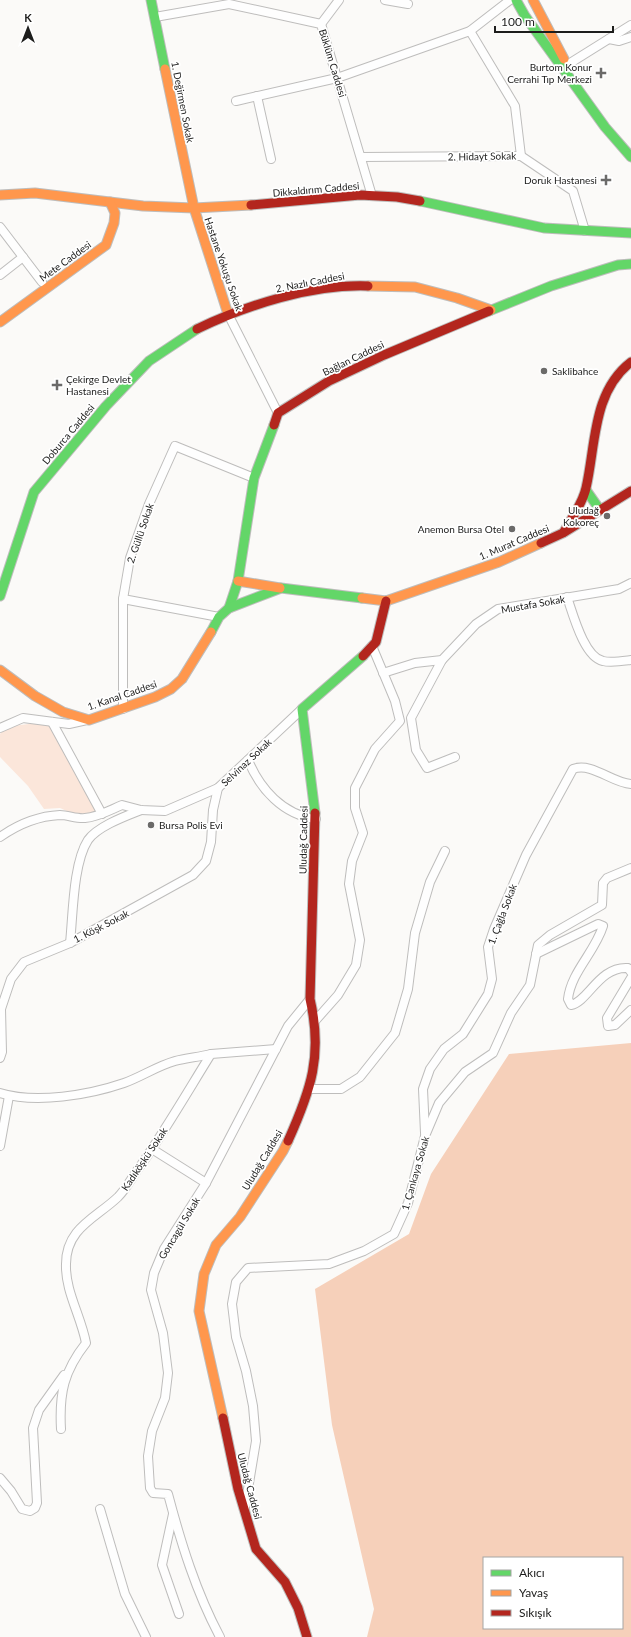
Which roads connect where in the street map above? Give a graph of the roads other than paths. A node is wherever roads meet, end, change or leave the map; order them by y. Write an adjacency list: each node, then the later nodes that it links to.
1 (151, 0): 9 (main road, 1. Değirmen Sokak)
2 (339, 0): 10 (street)
3 (385, 0): 8 (street)
4 (510, 0): 12 (street)
5 (516, 0): 17 (main road)
6 (533, 0): 15 (main road)
7 (230, 2): 9 (street, Büklüm Caddesi); 10 (street, Büklüm Caddesi)
8 (408, 4)
9 (155, 17): 27 (main road, 1. Değirmen Sokak)
10 (321, 24): 16 (street, Büklüm Caddesi)
11 (631, 25): 14 (street)
12 (470, 31): 16 (street); 20 (street)
13 (631, 37): 14 (street)
14 (610, 38): 15 (street)
15 (567, 65): 17 (main road)
16 (337, 78): 18 (street); 21 (street, Büklüm Caddesi)
17 (582, 94): 22 (main road)
18 (257, 96): 19 (street); 23 (street)
19 (236, 102)
20 (521, 156): 21 (street, 2. Hidayt Sokak); 29 (street, 2. Hidayt Sokak)
21 (361, 157): 25 (street, Büklüm Caddesi)
22 (631, 157)
23 (271, 159)
24 (0, 196): 26 (main road, Dikkaldırım Caddesi)
25 (372, 196): 27 (main road, Dikkaldırım Caddesi); 29 (main road, Dikkaldırım Caddesi)
26 (110, 202): 27 (main road, Dikkaldırım Caddesi); 37 (main road, Mete Caddesi)
27 (194, 208): 36 (main road, Hastane Yokuşu Sokak)
28 (1, 230): 31 (street)
29 (585, 231): 30 (main road, Dikkaldırım Caddesi)
30 (631, 233)
31 (23, 257): 33 (street); 34 (street)
32 (631, 264): 35 (main road, Bağlan Caddesi)
33 (0, 275)
34 (42, 282)
35 (491, 310): 36 (main road, 2. Nazlı Caddesi); 39 (main road, Bağlan Caddesi)
36 (228, 314): 39 (street, Hastane Yokuşu Sokak); 48 (main road, Doburca Caddesi)
37 (1, 316)
38 (631, 362): 41 (main road, 1. Murat Caddesi)
39 (278, 413): 40 (main road)
40 (254, 478): 45 (main road); 50 (street, 2. Güllü Sokak)
41 (586, 490): 43 (main road); 44 (main road, 1. Murat Caddesi)
42 (631, 491): 43 (main road)
43 (600, 510): 44 (main road)
44 (563, 533): 51 (main road, 1. Murat Caddesi)
45 (238, 581): 47 (main road); 52 (main road)
46 (631, 583): 49 (street, Mustafa Sokak)
47 (281, 588): 51 (main road, 1. Kanal Caddesi); 52 (main road, 1. Kanal Caddesi)
48 (0, 596)
49 (567, 597): 55 (street, Mustafa Sokak); 56 (street)
50 (123, 599): 53 (street); 59 (street, 2. Güllü Sokak)
51 (386, 601): 54 (main road)
52 (229, 608): 53 (main road, 1. Kanal Caddesi)
53 (220, 617): 59 (main road, 1. Kanal Caddesi)
54 (372, 646): 58 (street); 60 (main road)
55 (442, 660): 58 (street); 61 (street, Mustafa Sokak)
56 (628, 660)
57 (0, 670): 62 (main road, 1. Kanal Caddesi)
58 (383, 673): 63 (street)
59 (123, 709): 62 (main road, 1. Kanal Caddesi)
60 (302, 709): 67 (street, Selvinaz Sokak); 72 (main road, Uludağ Caddesi)
61 (411, 718): 63 (street); 66 (street)
62 (89, 720): 64 (street)
63 (400, 721): 83 (street)
64 (52, 722): 65 (street); 71 (street)
65 (0, 728)
66 (455, 757)
67 (248, 760): 69 (street, Selvinaz Sokak); 72 (street)
68 (631, 784): 90 (street, 1. Çağla Sokak)
69 (218, 788): 70 (street, Selvinaz Sokak); 76 (street, 1. Köşk Sokak)
70 (142, 810): 71 (street, Selvinaz Sokak); 76 (street, 1. Köşk Sokak)
71 (102, 814): 73 (street, Selvinaz Sokak)
72 (316, 818): 80 (main road, Uludağ Caddesi)
73 (0, 837)
74 (445, 851): 87 (street)
75 (631, 868): 77 (street, 1. Çankaya Sokak)
76 (70, 943): 81 (street)
77 (536, 954): 78 (street); 90 (street, 1. Çankaya Sokak)
78 (631, 972)
79 (631, 978): 82 (street)
80 (310, 998): 83 (main road, Uludağ Caddesi); 84 (street, Goncagül Sokak)
81 (1, 1009): 86 (street)
82 (631, 1010)
83 (315, 1021): 87 (main road, Uludağ Caddesi)
84 (276, 1049): 85 (street); 94 (street, Goncagül Sokak)
85 (211, 1054): 89 (street); 93 (street, Kadıköşkü Sokak)
86 (0, 1058)
87 (309, 1089): 99 (main road, Uludağ Caddesi)
88 (0, 1093): 89 (street)
89 (9, 1096): 91 (street)
90 (425, 1136): 99 (street, 1. Çankaya Sokak)
91 (1, 1137): 92 (street)
92 (0, 1146)
93 (152, 1149): 94 (street); 95 (street, Kadıköşkü Sokak)
94 (206, 1183): 100 (street, Goncagül Sokak)
95 (68, 1371): 96 (street, Kadıköşkü Sokak); 97 (street)
96 (61, 1429)
97 (0, 1478)
98 (100, 1509): 102 (street)
99 (244, 1510): 104 (main road, Uludağ Caddesi)
100 (173, 1513): 101 (street, Goncagül Sokak); 103 (street, Goncagül Sokak)
101 (179, 1614)
102 (146, 1637)
103 (220, 1637)
104 (307, 1637)

